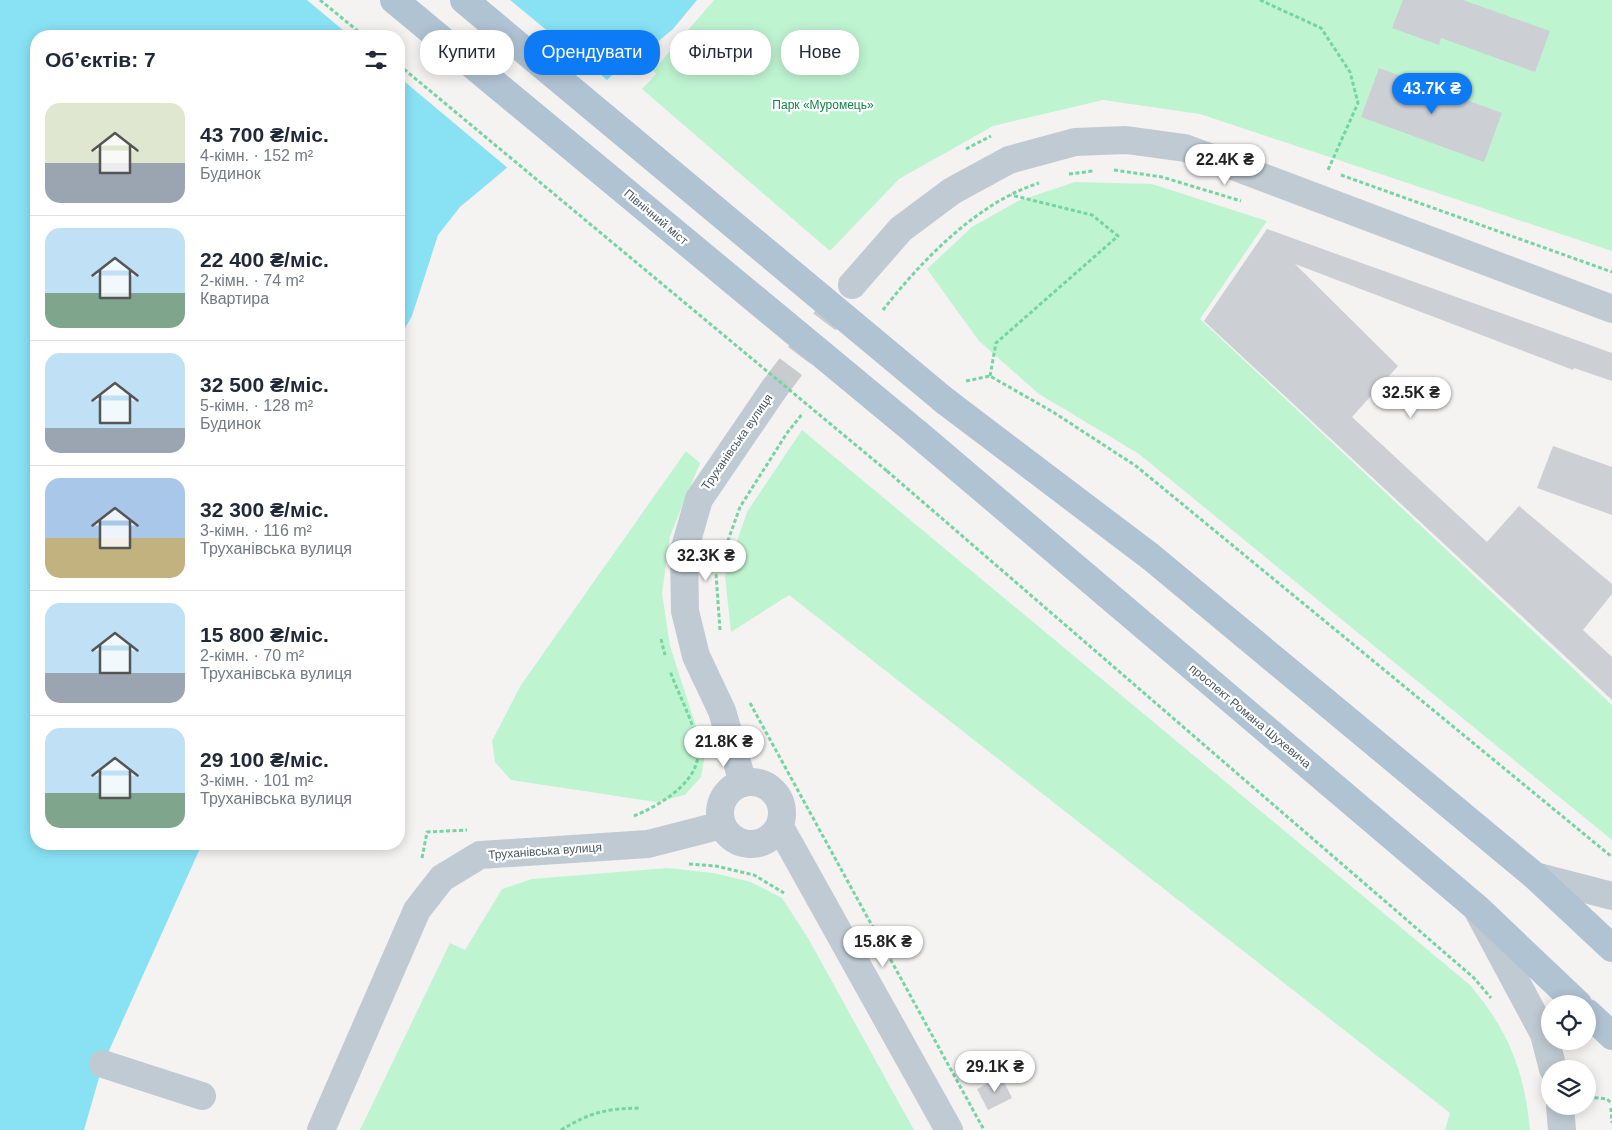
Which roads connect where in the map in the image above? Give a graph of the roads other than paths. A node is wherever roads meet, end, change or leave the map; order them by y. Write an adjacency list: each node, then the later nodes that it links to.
1 (394, 0): 6 (main road, Північний міст, bridge)
2 (464, 0): 10 (main road, bridge)
3 (852, 285): 4 (street)
4 (1612, 309)
5 (774, 389): 7 (street, Труханівська вулиця)
6 (918, 434): 12 (main road, проспект Романа Шухевича)
7 (743, 783): 8 (street); 9 (street)
8 (722, 825): 9 (street); 21 (street, Труханівська вулиця)
9 (780, 827): 22 (street)
10 (1535, 876): 11 (street); 13 (main road)
11 (1612, 896)
12 (1478, 910): 14 (main road, проспект Романа Шухевича); 17 (street)
13 (1612, 948)
14 (1568, 995)
15 (1596, 1021): 16 (main road)
16 (1612, 1036)
17 (1550, 1060)
18 (102, 1064): 19 (street)
19 (202, 1096)
20 (1561, 1115): 23 (street)
21 (321, 1130)
22 (949, 1130)
23 (1562, 1130)

